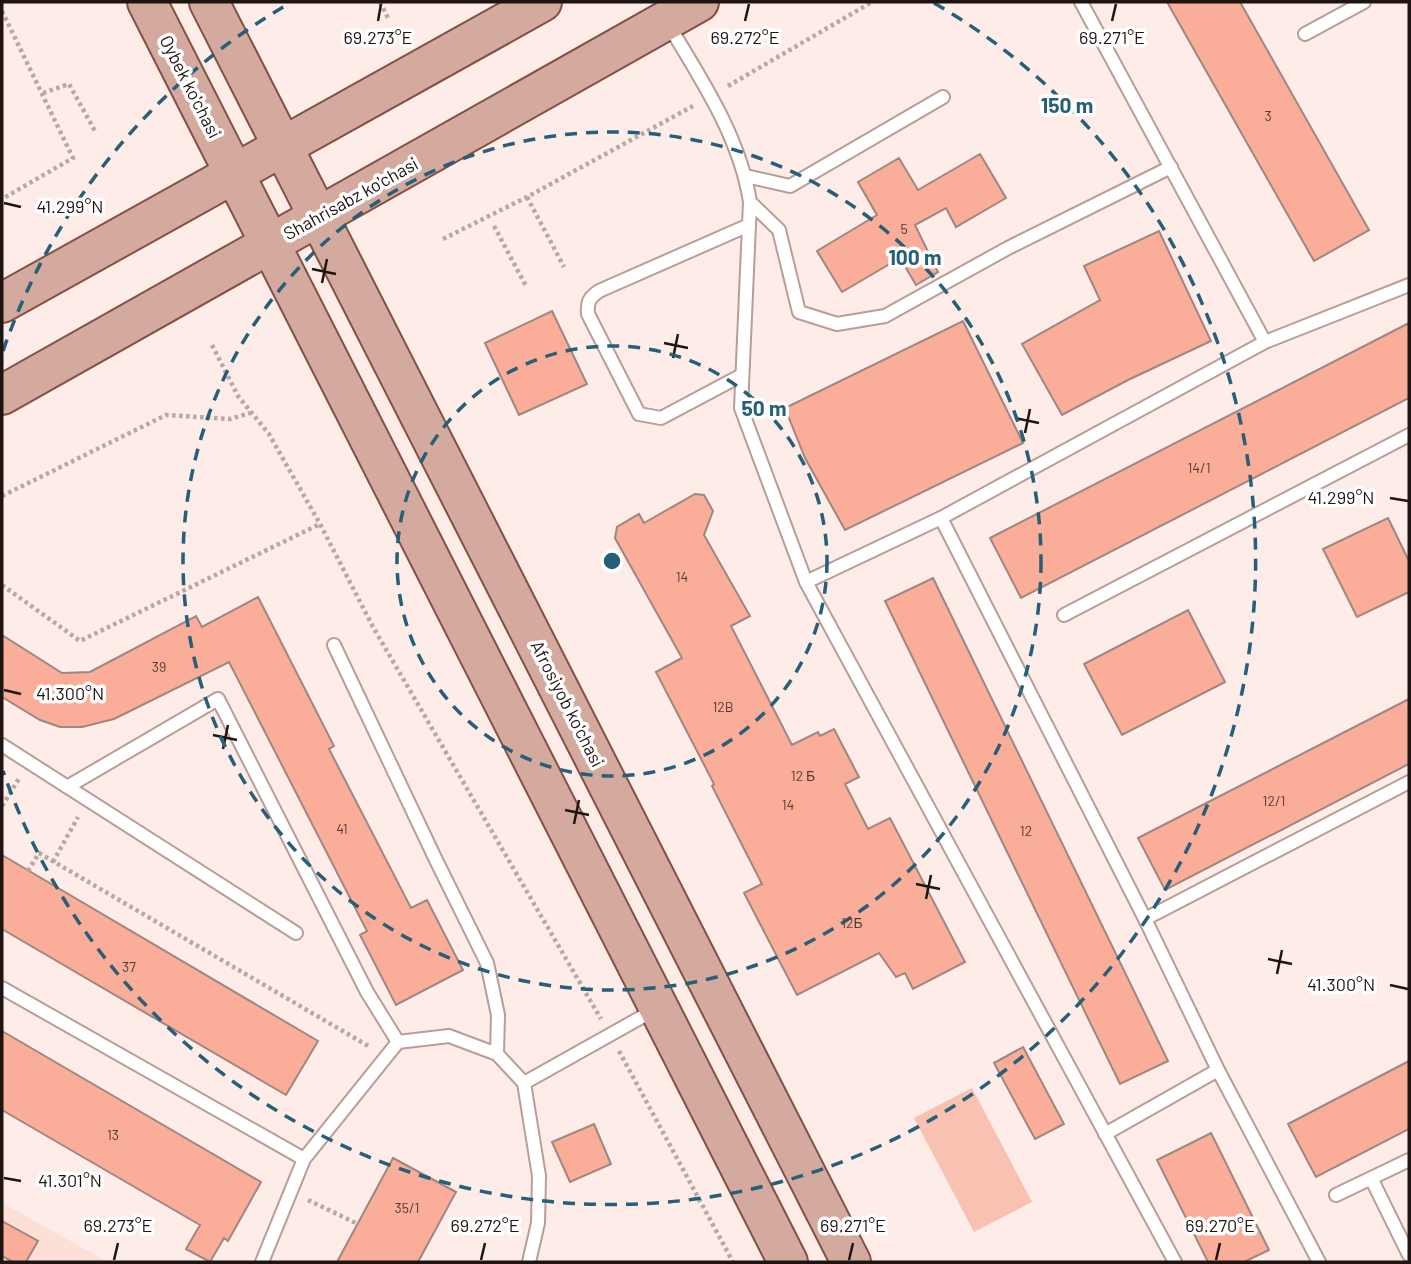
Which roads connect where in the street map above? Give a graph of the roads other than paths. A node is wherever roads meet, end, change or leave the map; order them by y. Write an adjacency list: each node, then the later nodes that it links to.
1 (147, 2): 12 (main road, Oybek ko'chasi)
2 (209, 2): 10 (main road)
3 (542, 2): 10 (main road)
4 (699, 2): 7 (main road, Shahrisabz ko'chasi)
5 (1081, 2): 11 (lane)
6 (1364, 2): 8 (lane)
7 (666, 21): 13 (lane); 15 (main road, Shahrisabz ko'chasi)
8 (1305, 34)
9 (943, 97): 13 (lane)
10 (282, 146): 12 (main road); 15 (main road, Afrosiyob ko'chasi)
11 (1171, 167): 14 (lane); 20 (lane)
12 (234, 173): 17 (main road); 19 (main road)
13 (746, 176): 14 (lane)
14 (750, 202): 16 (lane)
15 (319, 217): 17 (main road, Shahrisabz ko'chasi); 48 (main road, Afrosiyob ko'chasi)
16 (749, 225): 21 (lane); 21 (lane)
17 (270, 245): 22 (main road, Shahrisabz ko'chasi); 34 (main road)
18 (1409, 285): 20 (lane)
19 (2, 303)
20 (1265, 342): 24 (lane)
21 (743, 375): 25 (lane)
22 (2, 395)
23 (1409, 435): 26 (lane)
24 (941, 518): 25 (lane); 31 (lane)
25 (806, 582): 39 (lane)
26 (1064, 615)
27 (334, 645): 36 (lane)
28 (2, 745): 30 (lane)
29 (1409, 782): 31 (lane)
30 (67, 787): 32 (lane); 35 (lane)
31 (1145, 919): 37 (lane)
32 (296, 933)
33 (2, 988): 40 (lane)
34 (659, 1007): 38 (lane); 47 (main road)
35 (398, 1042): 36 (lane); 40 (lane)
36 (497, 1054): 38 (lane)
37 (1218, 1070): 39 (lane); 50 (lane)
38 (523, 1083): 46 (lane)
39 (1105, 1134): 49 (lane)
40 (304, 1160): 45 (lane)
41 (1409, 1160): 42 (lane)
42 (1372, 1180): 43 (lane); 44 (lane)
43 (1336, 1195)
44 (1409, 1255)
45 (262, 1262)
46 (529, 1262)
47 (789, 1262)
48 (851, 1262)
49 (1175, 1262)
50 (1320, 1262)

